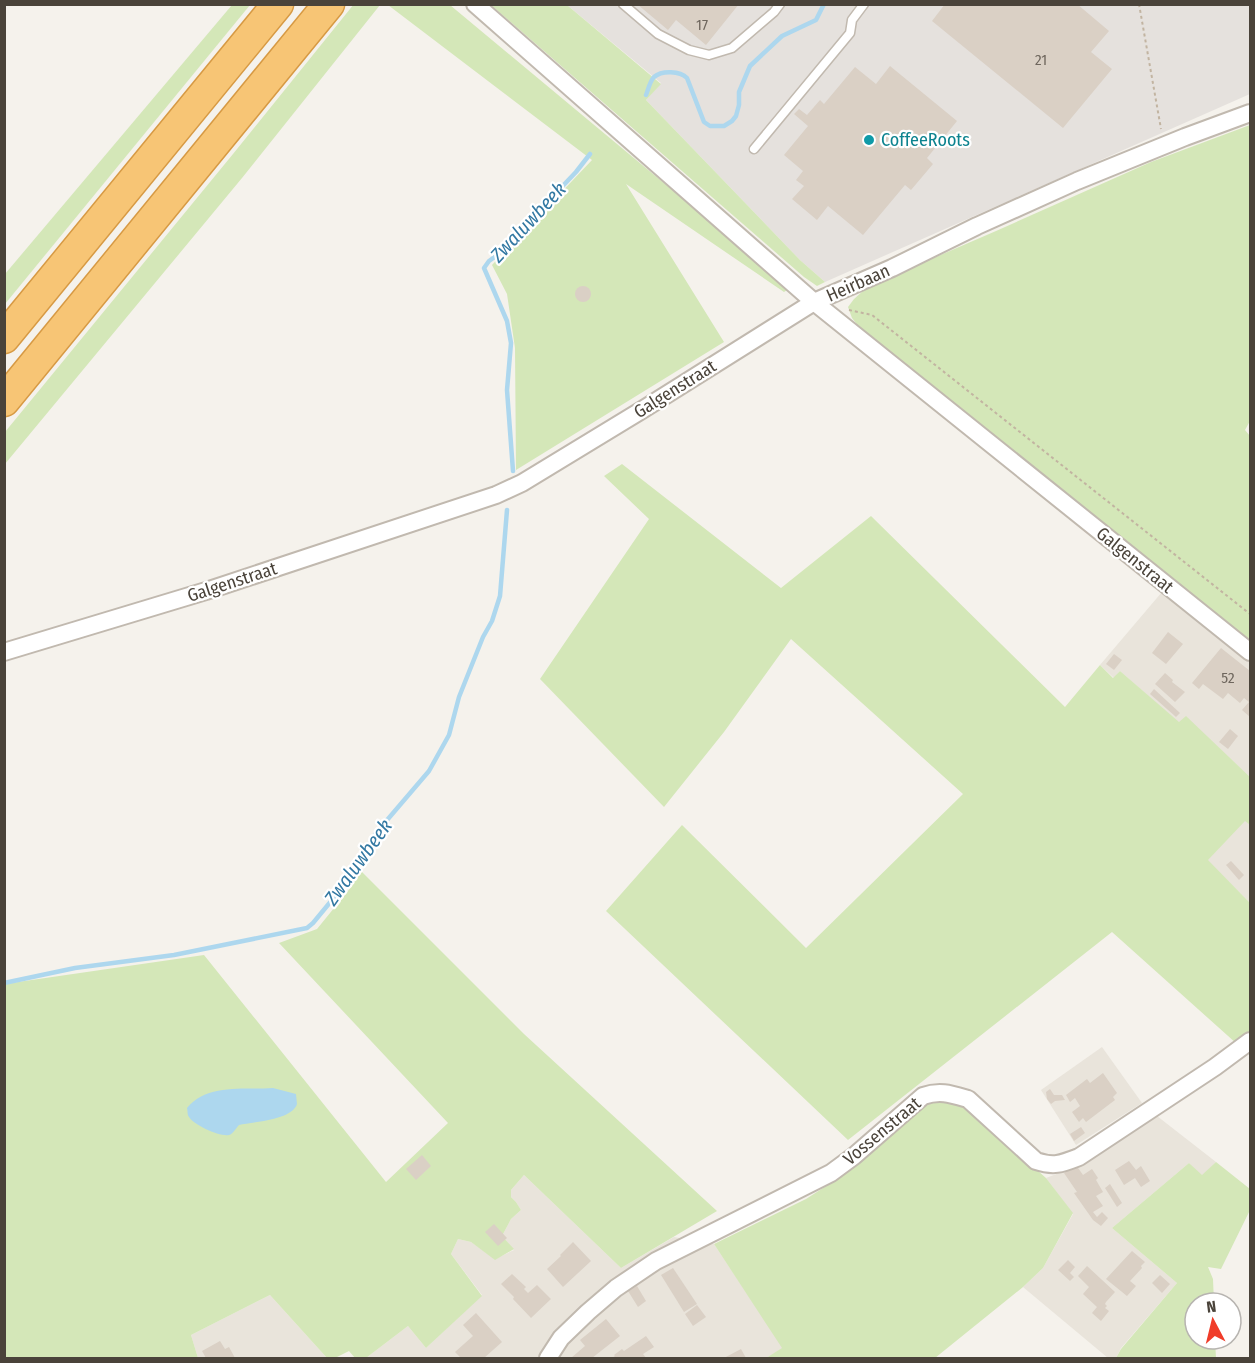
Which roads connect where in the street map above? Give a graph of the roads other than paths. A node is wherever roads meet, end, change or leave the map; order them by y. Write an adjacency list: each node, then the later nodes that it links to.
1 (278, 4): 10 (highway)
2 (329, 4): 11 (highway)
3 (475, 4): 9 (street, Heirbaan)
4 (623, 4): 5 (lane)
5 (780, 4)
6 (864, 4): 8 (lane)
7 (1251, 112): 9 (street, Heirbaan)
8 (754, 149)
9 (814, 302): 12 (street, Galgenstraat); 13 (street, Galgenstraat)
10 (4, 338)
11 (4, 401)
12 (4, 652)
13 (1251, 652)
14 (1251, 1041): 15 (street, Vossenstraat)
15 (548, 1359)

